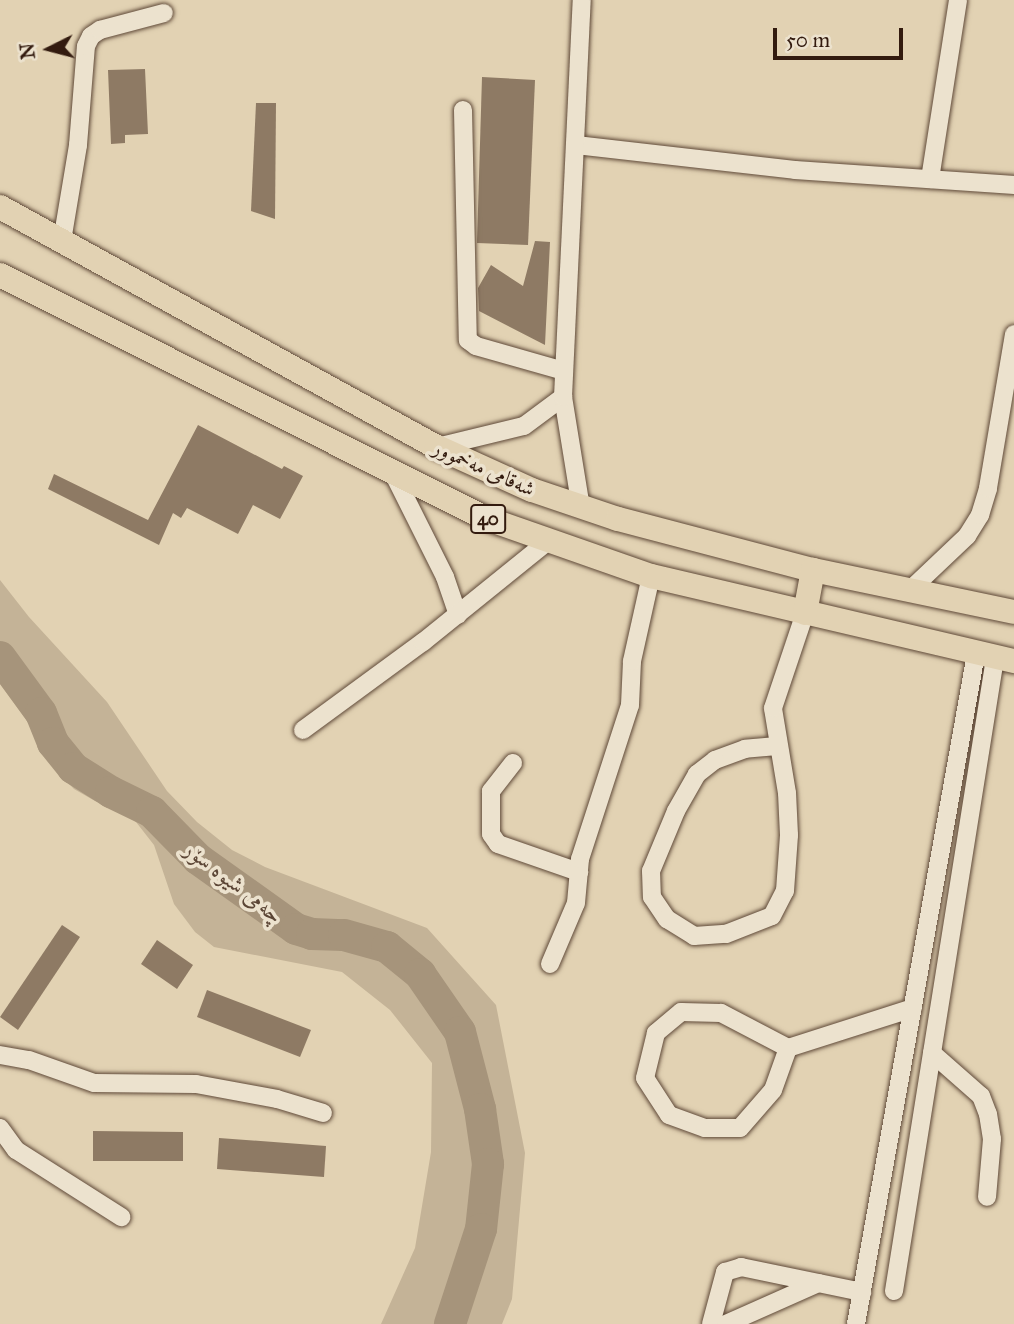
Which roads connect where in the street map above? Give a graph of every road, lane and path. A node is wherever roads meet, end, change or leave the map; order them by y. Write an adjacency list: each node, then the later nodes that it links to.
1 (582, 0): 5 (street)
2 (958, 0): 6 (street)
3 (164, 13): 9 (street)
4 (463, 110): 12 (street)
5 (576, 145): 6 (street); 12 (street)
6 (930, 179): 7 (street)
7 (1014, 185)
8 (0, 207): 9 (highway, شەقامی مەخموور / 40)
9 (62, 241): 14 (highway, شەقامی مەخموور / 40)
10 (0, 275): 15 (highway, شەقامی مەخموور / 40)
11 (1014, 334): 20 (street)
12 (564, 372): 13 (street)
13 (563, 397): 14 (street); 16 (street)
14 (437, 447): 16 (highway, شەقامی مەخموور / 40)
15 (394, 475): 17 (highway, شەقامی مەخموور / 40); 23 (street)
16 (581, 508): 18 (highway, شەقامی مەخموور / 40)
17 (548, 541): 19 (highway, شەقامی مەخموور / 40); 23 (street)
18 (813, 570): 20 (highway, شەقامی مەخموور / 40); 22 (highway)
19 (651, 576): 22 (highway, شەقامی مەخموور / 40); 28 (street)
20 (909, 591): 21 (highway, شەقامی مەخموور / 40)
21 (1014, 612)
22 (805, 613): 24 (highway, شەقامی مەخموور / 40); 26 (street)
23 (458, 615): 25 (street)
24 (995, 658): 30 (street); 32 (street)
25 (303, 730)
26 (777, 746): 26 (street)
27 (513, 763): 28 (street)
28 (579, 872): 29 (street)
29 (550, 964)
30 (913, 1008): 31 (street); 40 (street)
31 (788, 1048): 31 (street)
32 (932, 1053): 36 (street); 39 (street)
33 (0, 1055): 34 (street)
34 (323, 1113)
35 (0, 1129): 37 (street)
36 (987, 1197)
37 (121, 1217)
38 (818, 1283): 40 (street); 41 (street); 42 (street)
39 (894, 1291)
40 (862, 1292): 43 (street)
41 (711, 1324)
42 (726, 1324)
43 (856, 1324)

